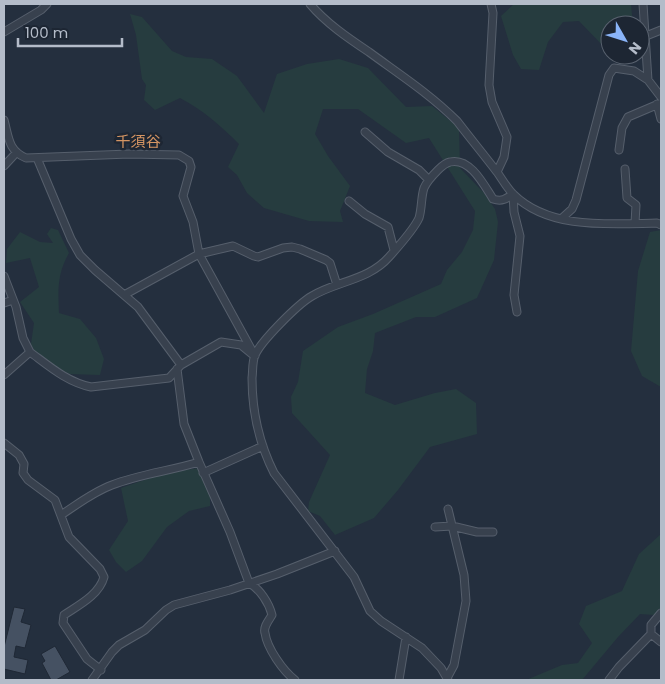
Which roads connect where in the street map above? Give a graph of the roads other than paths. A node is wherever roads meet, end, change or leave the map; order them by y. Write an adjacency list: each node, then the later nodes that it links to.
1 (46, 4): 4 (street)
2 (310, 4): 17 (street)
3 (491, 4): 17 (street)
4 (4, 32)
5 (647, 65): 6 (street)
6 (648, 80): 7 (street); 21 (street)
7 (661, 97)
8 (659, 103): 9 (street); 12 (street)
9 (661, 119)
10 (4, 120): 13 (street)
11 (365, 132): 18 (street)
12 (619, 150)
13 (16, 153): 14 (street); 15 (street)
14 (38, 158): 25 (street); 28 (street)
15 (4, 166)
16 (625, 169): 22 (street)
17 (497, 172): 19 (street)
18 (429, 180): 19 (street); 24 (street)
19 (513, 194): 21 (street); 31 (street)
20 (349, 201): 24 (street)
21 (561, 220): 22 (street)
22 (635, 223): 23 (street)
23 (661, 224)
24 (394, 250): 27 (street)
25 (199, 254): 27 (street); 28 (street); 33 (street)
26 (4, 276): 29 (street)
27 (338, 285): 33 (street)
28 (124, 295): 34 (street)
29 (13, 300): 30 (street); 32 (street)
30 (4, 303)
31 (518, 312)
32 (30, 352): 34 (street); 35 (street)
33 (255, 356): 34 (street); 37 (street)
34 (179, 367): 38 (street)
35 (4, 376)
36 (4, 443): 41 (street)
37 (263, 446): 39 (street); 45 (street)
38 (199, 462): 39 (street); 41 (street)
39 (203, 473): 46 (street)
40 (448, 509): 42 (street)
41 (61, 515): 51 (street)
42 (452, 526): 43 (street); 44 (street); 52 (street)
43 (435, 527)
44 (493, 532)
45 (335, 551): 46 (street); 49 (street)
46 (249, 583): 51 (street); 54 (street)
47 (661, 613): 48 (street)
48 (651, 634): 50 (street); 56 (street)
49 (406, 637): 52 (street); 55 (street)
50 (661, 642)
51 (101, 670): 53 (street)
52 (448, 679)
53 (92, 680)
54 (295, 680)
55 (399, 680)
56 (609, 680)

